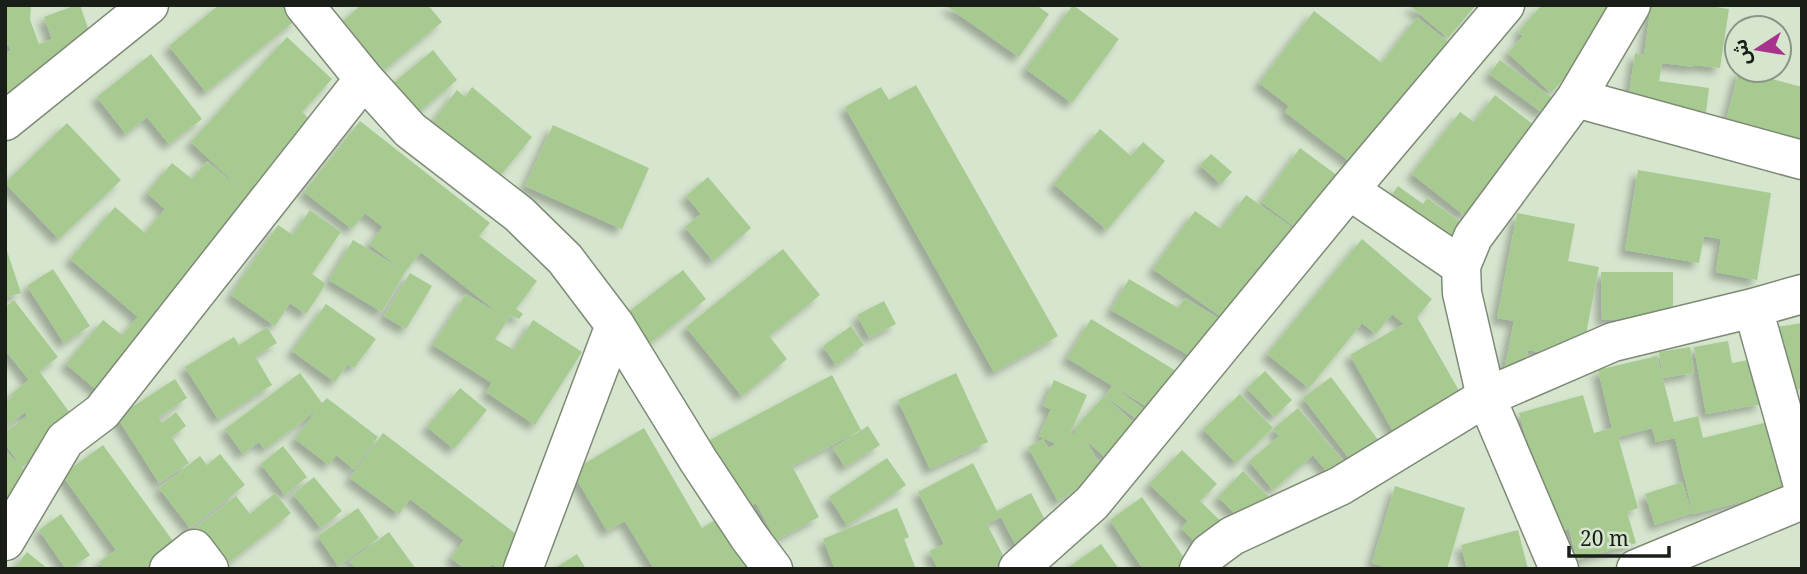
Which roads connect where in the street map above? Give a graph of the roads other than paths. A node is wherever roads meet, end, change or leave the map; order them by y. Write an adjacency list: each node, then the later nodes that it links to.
1 (149, 5): 7 (street)
2 (304, 5): 5 (street)
3 (1505, 5): 9 (street)
4 (1631, 5): 6 (street)
5 (364, 79): 13 (street); 17 (street)
6 (1576, 98): 8 (street); 10 (street)
7 (5, 121)
8 (1802, 160)
9 (1349, 190): 10 (street); 22 (street)
10 (1461, 266): 14 (street)
11 (1802, 294): 12 (street)
12 (1753, 308): 14 (street); 15 (street)
13 (615, 325): 20 (street); 21 (street)
14 (1486, 397): 23 (street); 24 (street)
15 (1802, 482)
16 (1802, 500): 25 (street)
17 (5, 541)
18 (169, 569): 19 (street)
19 (209, 569)
20 (523, 569)
21 (773, 569)
22 (1018, 569)
23 (1199, 569)
24 (1559, 569)
25 (1636, 569)

